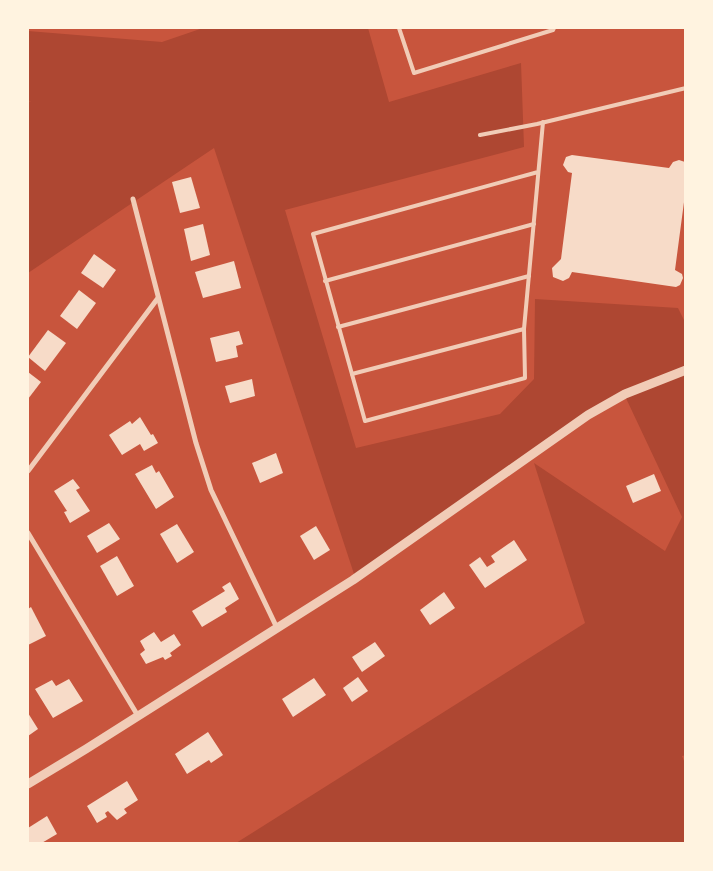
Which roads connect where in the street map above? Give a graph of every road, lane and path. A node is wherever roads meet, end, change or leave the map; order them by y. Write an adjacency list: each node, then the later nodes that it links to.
1 (399, 28): 2 (lane)
2 (554, 28)
3 (686, 88): 4 (lane)
4 (543, 122): 5 (lane); 6 (lane)
5 (480, 134)
6 (538, 172): 8 (lane); 10 (lane)
7 (133, 199): 11 (street)
8 (534, 224): 9 (lane); 10 (lane)
9 (530, 276): 12 (lane); 13 (lane)
10 (325, 281): 12 (lane)
11 (158, 298): 16 (street); 18 (street)
12 (338, 326): 15 (lane)
13 (524, 329): 15 (lane); 15 (lane)
14 (686, 370): 18 (street)
15 (352, 374)
16 (28, 471)
17 (28, 533): 19 (street)
18 (278, 628): 19 (street)
19 (138, 716): 20 (street)
20 (28, 784)

